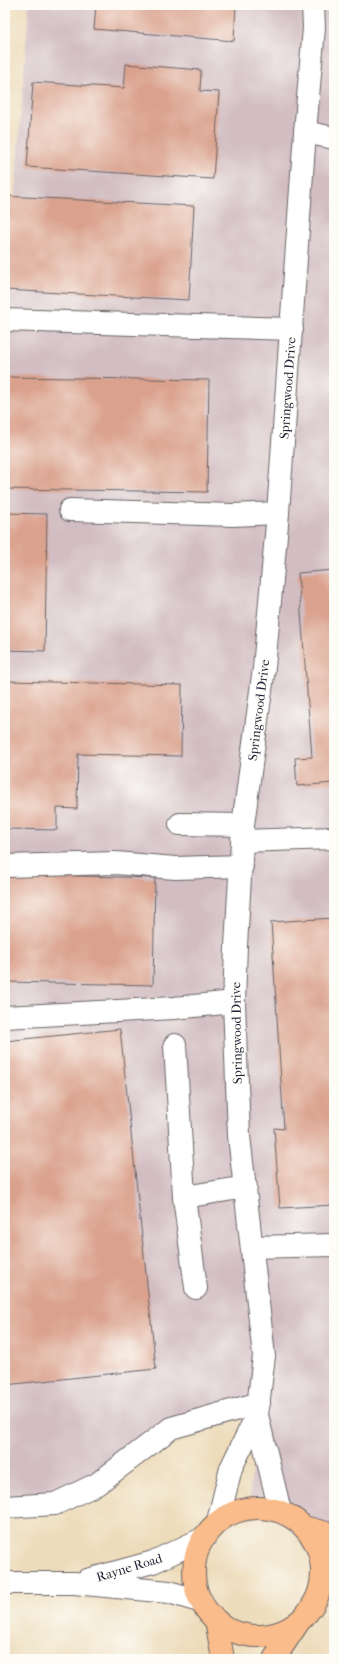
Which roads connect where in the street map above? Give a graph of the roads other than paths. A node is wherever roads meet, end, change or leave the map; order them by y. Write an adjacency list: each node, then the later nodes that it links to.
1 (313, 5): 2 (street, Springwood Drive)
2 (305, 132): 3 (street); 5 (street, Springwood Drive)
3 (334, 138)
4 (5, 320): 5 (street)
5 (292, 328): 7 (street, Springwood Drive)
6 (70, 510): 7 (street)
7 (278, 513): 9 (street, Springwood Drive)
8 (180, 824): 9 (street)
9 (243, 833): 10 (street); 12 (street, Springwood Drive)
10 (334, 838)
11 (5, 866): 12 (street)
12 (242, 866): 13 (street, Springwood Drive)
13 (234, 1002): 14 (street); 16 (street, Springwood Drive)
14 (5, 1017)
15 (175, 1045): 17 (street)
16 (246, 1187): 17 (street); 19 (street, Springwood Drive)
17 (184, 1197): 20 (street)
18 (334, 1244): 19 (street)
19 (252, 1247): 21 (street, Springwood Drive)
20 (196, 1288)
21 (258, 1409): 22 (street); 23 (street, Springwood Drive); 24 (street, Springwood Drive)
22 (5, 1507)
23 (280, 1511): 24 (main road, Rayne Road); 25 (main road, Rayne Road)
24 (218, 1521): 27 (main road, Rayne Road)
25 (304, 1527): 26 (main road, Rayne Road); 30 (main road, Rayne Road)
26 (334, 1535)
27 (204, 1538): 29 (street, Rayne Road); 31 (main road, Rayne Road)
28 (5, 1583): 29 (street, Rayne Road)
29 (74, 1583): 31 (street, Rayne Road)
30 (326, 1591): 33 (main road, Rayne Road)
31 (202, 1602): 32 (main road, Rayne Road)
32 (216, 1620): 33 (main road, Rayne Road); 34 (main road)
33 (300, 1621): 35 (main road)
34 (223, 1659)
35 (274, 1659)

